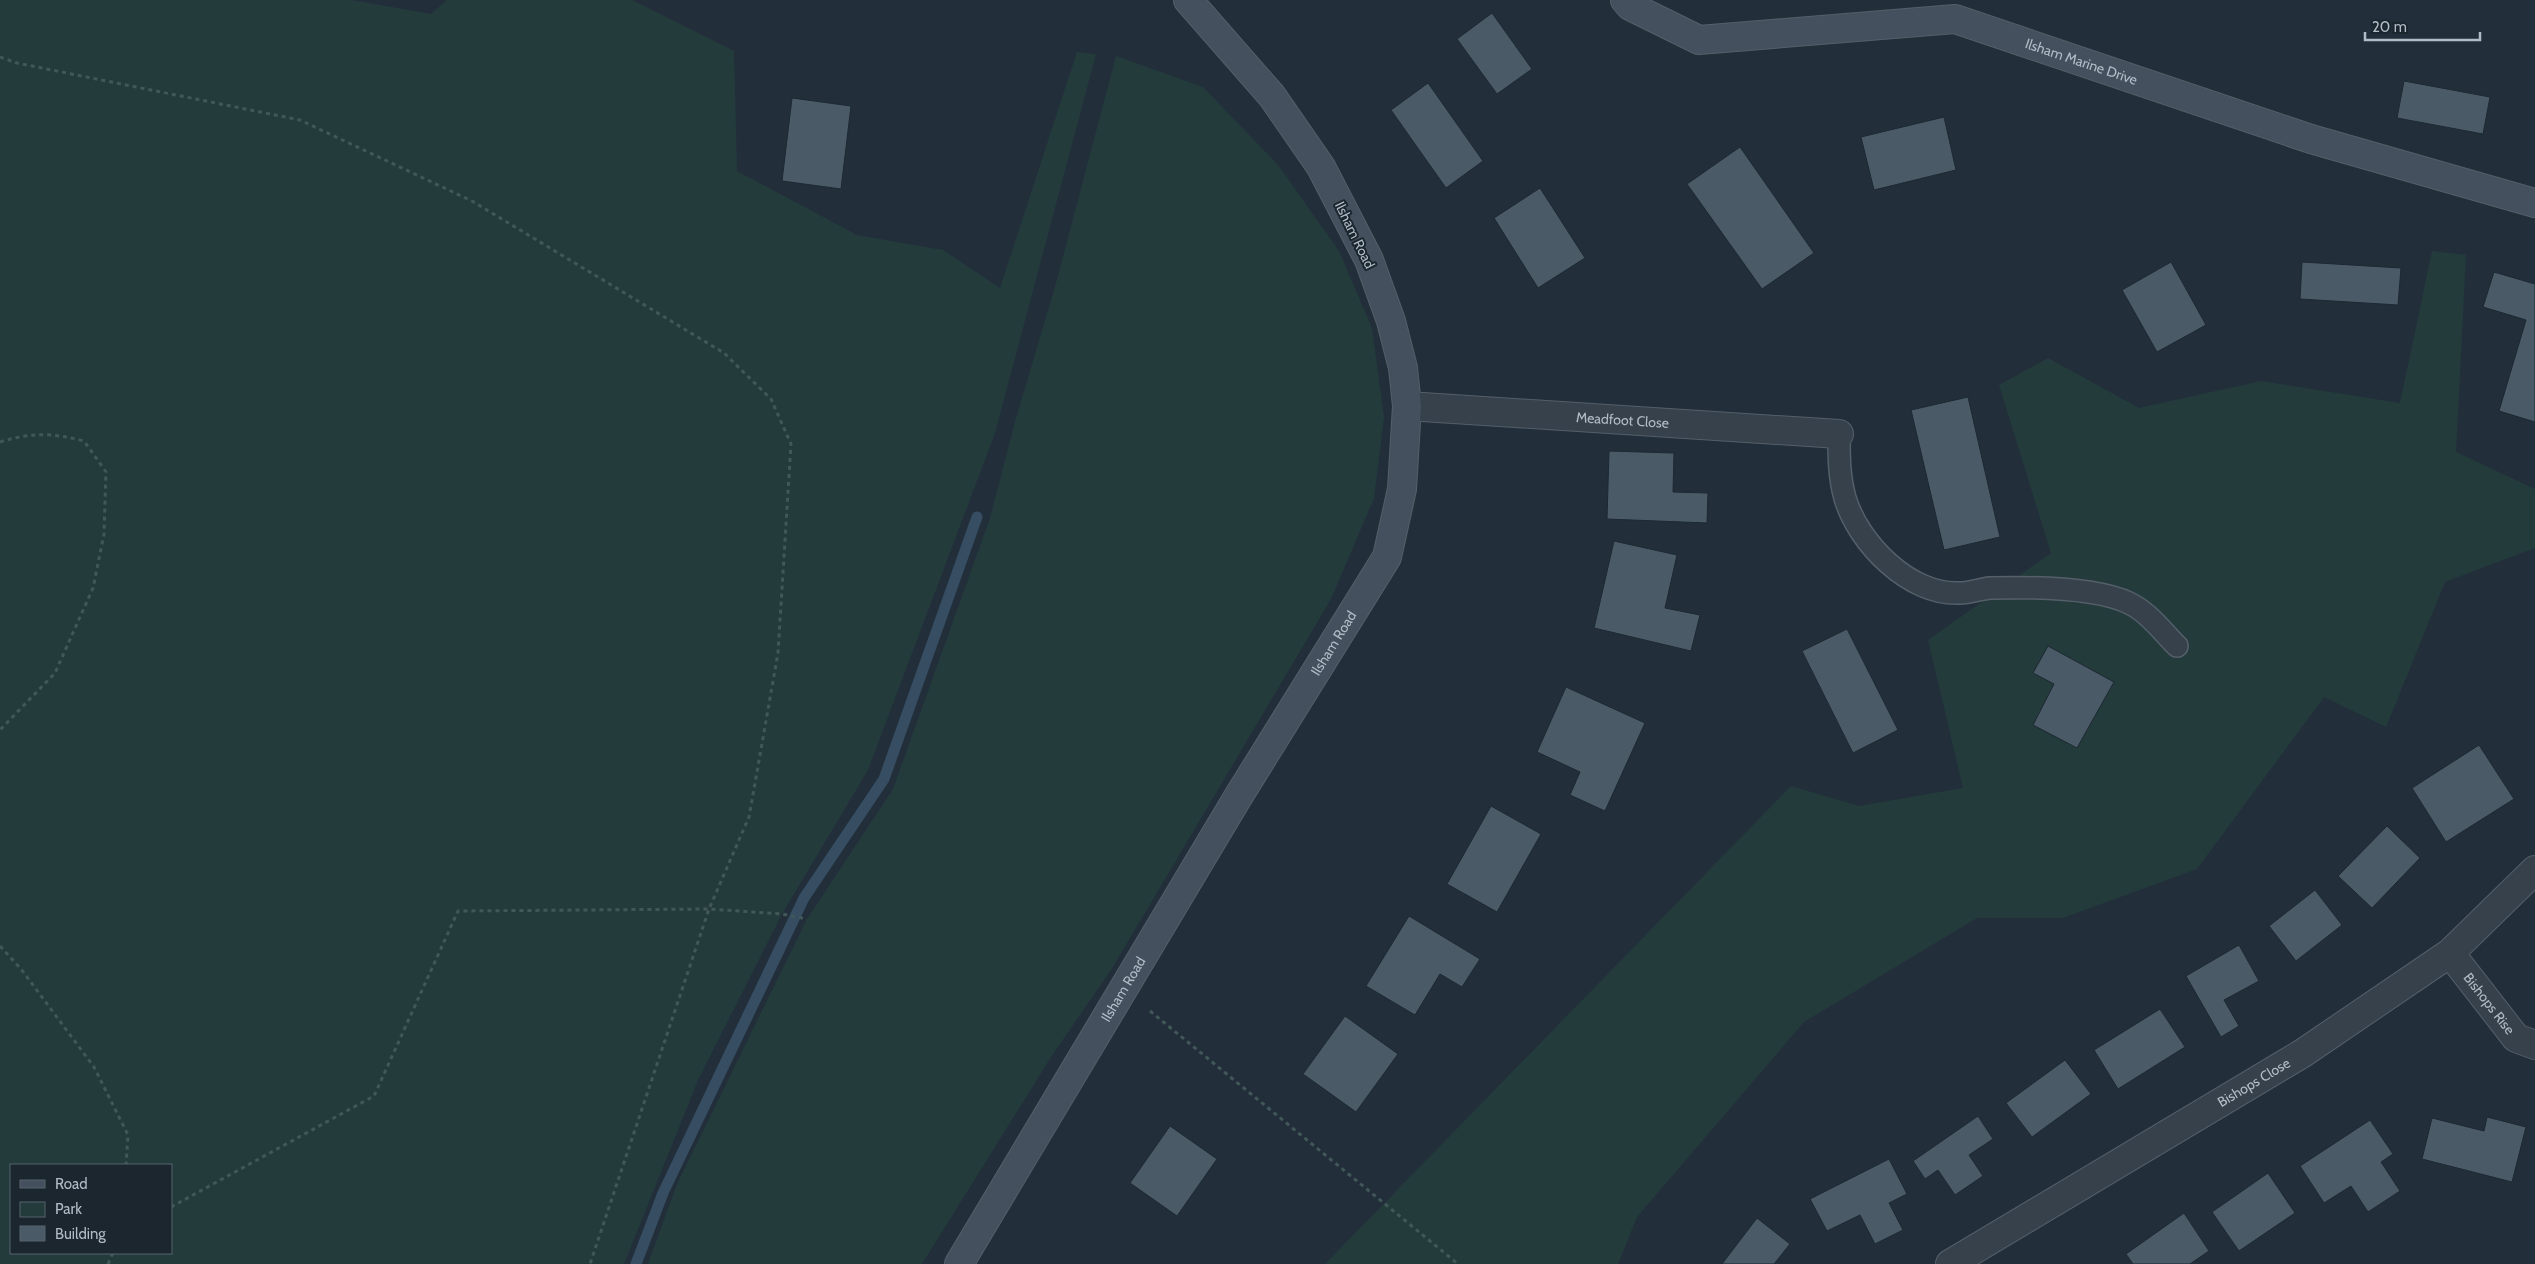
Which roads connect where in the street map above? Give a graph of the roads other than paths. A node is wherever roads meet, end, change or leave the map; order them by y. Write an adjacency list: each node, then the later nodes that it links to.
1 (1188, 0): 4 (street, Ilsham Road)
2 (1630, 2): 3 (street, Ilsham Marine Drive)
3 (2535, 203)
4 (1407, 406): 5 (street, Meadfoot Close); 10 (street, Ilsham Road)
5 (1839, 434): 6 (lane)
6 (2177, 646)
7 (2535, 870): 8 (street, Bishops Close)
8 (2450, 953): 9 (street, Bishops Rise); 11 (street, Bishops Close)
9 (2535, 1046)
10 (959, 1264)
11 (1950, 1264)

